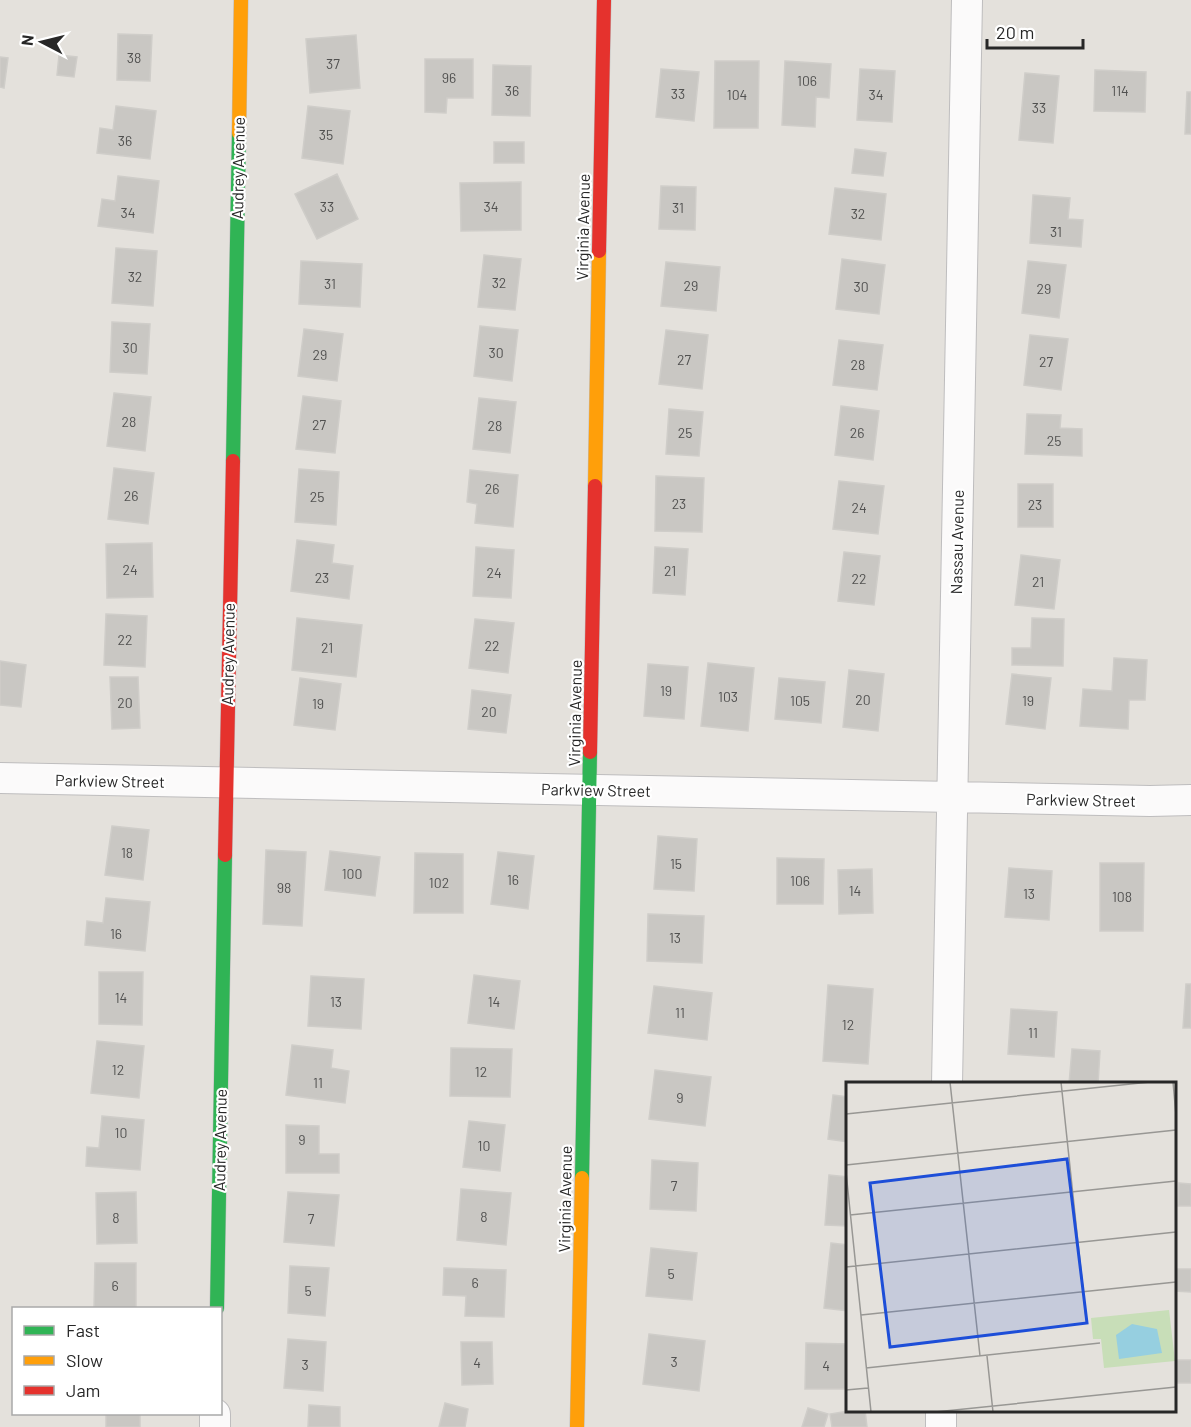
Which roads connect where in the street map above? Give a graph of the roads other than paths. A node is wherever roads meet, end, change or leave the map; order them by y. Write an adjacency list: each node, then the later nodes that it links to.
1 (241, 0): 5 (street, Audrey Avenue)
2 (604, 0): 6 (street, Virginia Avenue)
3 (967, 0): 7 (street, Nassau Avenue)
4 (0, 778): 5 (street, Parkview Street)
5 (226, 783): 6 (street, Parkview Street); 10 (street, Audrey Avenue)
6 (590, 790): 7 (street, Parkview Street); 11 (street, Virginia Avenue)
7 (952, 797): 8 (street, Parkview Street); 9 (street, Nassau Avenue)
8 (1191, 800)
9 (947, 1082)
10 (217, 1307)
11 (577, 1427)

